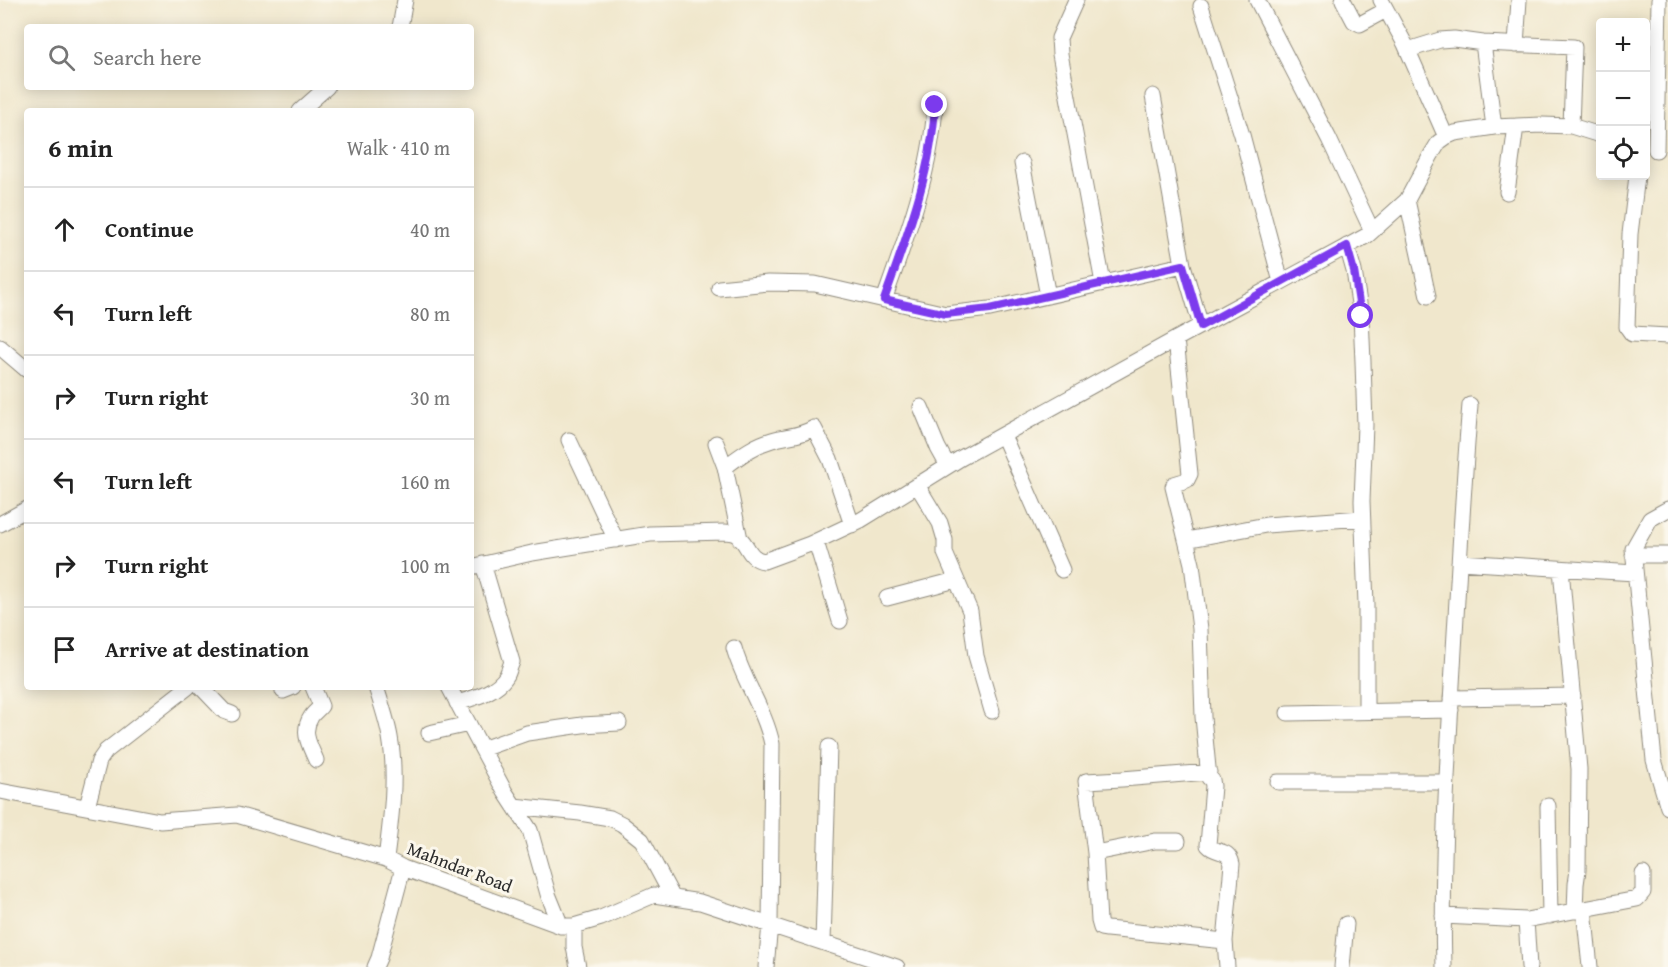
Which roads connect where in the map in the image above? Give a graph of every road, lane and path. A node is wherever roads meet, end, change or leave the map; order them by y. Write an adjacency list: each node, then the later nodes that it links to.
1 (405, 0): 9 (street)
2 (1076, 0): 31 (street)
3 (1257, 0): 27 (street)
4 (1343, 0): 7 (street)
5 (1519, 0): 11 (street)
6 (1659, 0): 22 (street)
7 (1383, 5): 12 (street)
8 (1201, 6): 30 (street)
9 (400, 24)
10 (1483, 43): 11 (street); 12 (street); 19 (street)
11 (1516, 45): 18 (street)
12 (1408, 50): 21 (street)
13 (324, 90): 16 (street)
14 (1153, 96): 29 (street)
15 (935, 105): 35 (street)
16 (303, 108)
17 (1516, 126): 18 (street); 19 (street); 25 (street)
18 (1570, 126): 20 (street)
19 (1494, 127): 21 (street)
20 (1596, 134)
21 (1446, 136): 26 (street)
22 (1657, 150)
23 (1022, 163): 33 (street)
24 (1637, 180): 37 (street)
25 (1507, 192)
26 (1407, 200): 27 (street); 34 (street)
27 (1372, 231): 28 (street)
28 (1347, 246): 30 (street); 51 (street)
29 (1183, 265): 31 (street); 36 (street)
30 (1281, 282): 36 (street)
31 (1103, 283): 33 (street)
32 (719, 288): 35 (street)
33 (1048, 296): 35 (street)
34 (1428, 296)
35 (884, 300)
36 (1201, 326): 38 (street)
37 (1668, 336)
38 (1176, 339): 43 (street); 56 (street)
39 (0, 347): 40 (street)
40 (24, 367)
41 (1470, 405): 60 (street)
42 (921, 407): 46 (street)
43 (1003, 435): 46 (street); 63 (street)
44 (569, 440): 55 (street)
45 (716, 443): 47 (street)
46 (948, 466): 48 (street)
47 (725, 467): 53 (street); 54 (street)
48 (917, 485): 53 (street); 65 (street)
49 (1668, 509): 58 (street)
50 (24, 511): 52 (street)
51 (1362, 518): 56 (street); 78 (street)
52 (0, 524)
53 (852, 525): 57 (street)
54 (740, 539): 55 (street); 57 (street)
55 (616, 540): 61 (street)
56 (1186, 540): 87 (street)
57 (816, 542): 67 (street)
58 (1634, 555): 59 (street); 64 (street)
59 (1668, 555)
60 (1459, 562): 62 (street); 76 (street)
61 (477, 565): 75 (street)
62 (1561, 569): 64 (street); 74 (street)
63 (1062, 570)
64 (1635, 573): 94 (street)
65 (956, 580): 66 (street); 77 (street)
66 (887, 598)
67 (840, 621)
68 (734, 648): 106 (street)
69 (184, 690): 93 (street)
70 (204, 690): 80 (street)
71 (314, 690): 86 (street)
72 (377, 690): 97 (street)
73 (450, 690): 75 (street)
74 (1573, 696): 76 (street); 101 (street)
75 (457, 703): 82 (street)
76 (1451, 704): 78 (street); 89 (street)
77 (992, 711)
78 (1366, 712): 79 (street)
79 (1288, 713)
80 (232, 714)
81 (619, 723): 85 (street)
82 (469, 724): 83 (street); 85 (street)
83 (429, 733)
84 (829, 747): 109 (street)
85 (482, 749): 91 (street)
86 (316, 760)
87 (1209, 772): 96 (street); 108 (street)
88 (1278, 782): 89 (street)
89 (1446, 782): 102 (street)
90 (0, 790): 93 (street, Mahndar Road)
91 (514, 806): 100 (street); 107 (street)
92 (1548, 806): 103 (street)
93 (87, 807): 97 (street, Mahndar Road)
94 (1668, 807)
95 (1178, 841): 96 (street)
96 (1095, 853): 108 (street)
97 (386, 859): 98 (street, Mahndar Road)
98 (403, 868): 107 (street, Mahndar Road); 110 (street)
99 (1643, 873): 101 (street)
100 (673, 898): 106 (street); 107 (street)
101 (1579, 910): 103 (street); 118 (street)
102 (1443, 916): 104 (street); 116 (street)
103 (1550, 916): 104 (street)
104 (1526, 920): 117 (street)
105 (1346, 924): 115 (street)
106 (770, 925): 109 (street); 112 (street)
107 (568, 926): 111 (street)
108 (1225, 941): 114 (street)
109 (823, 942): 113 (street)
110 (375, 967)
111 (578, 967)
112 (766, 967)
113 (897, 967)
114 (1227, 967)
115 (1342, 967)
116 (1444, 967)
117 (1528, 967)
118 (1590, 967)

